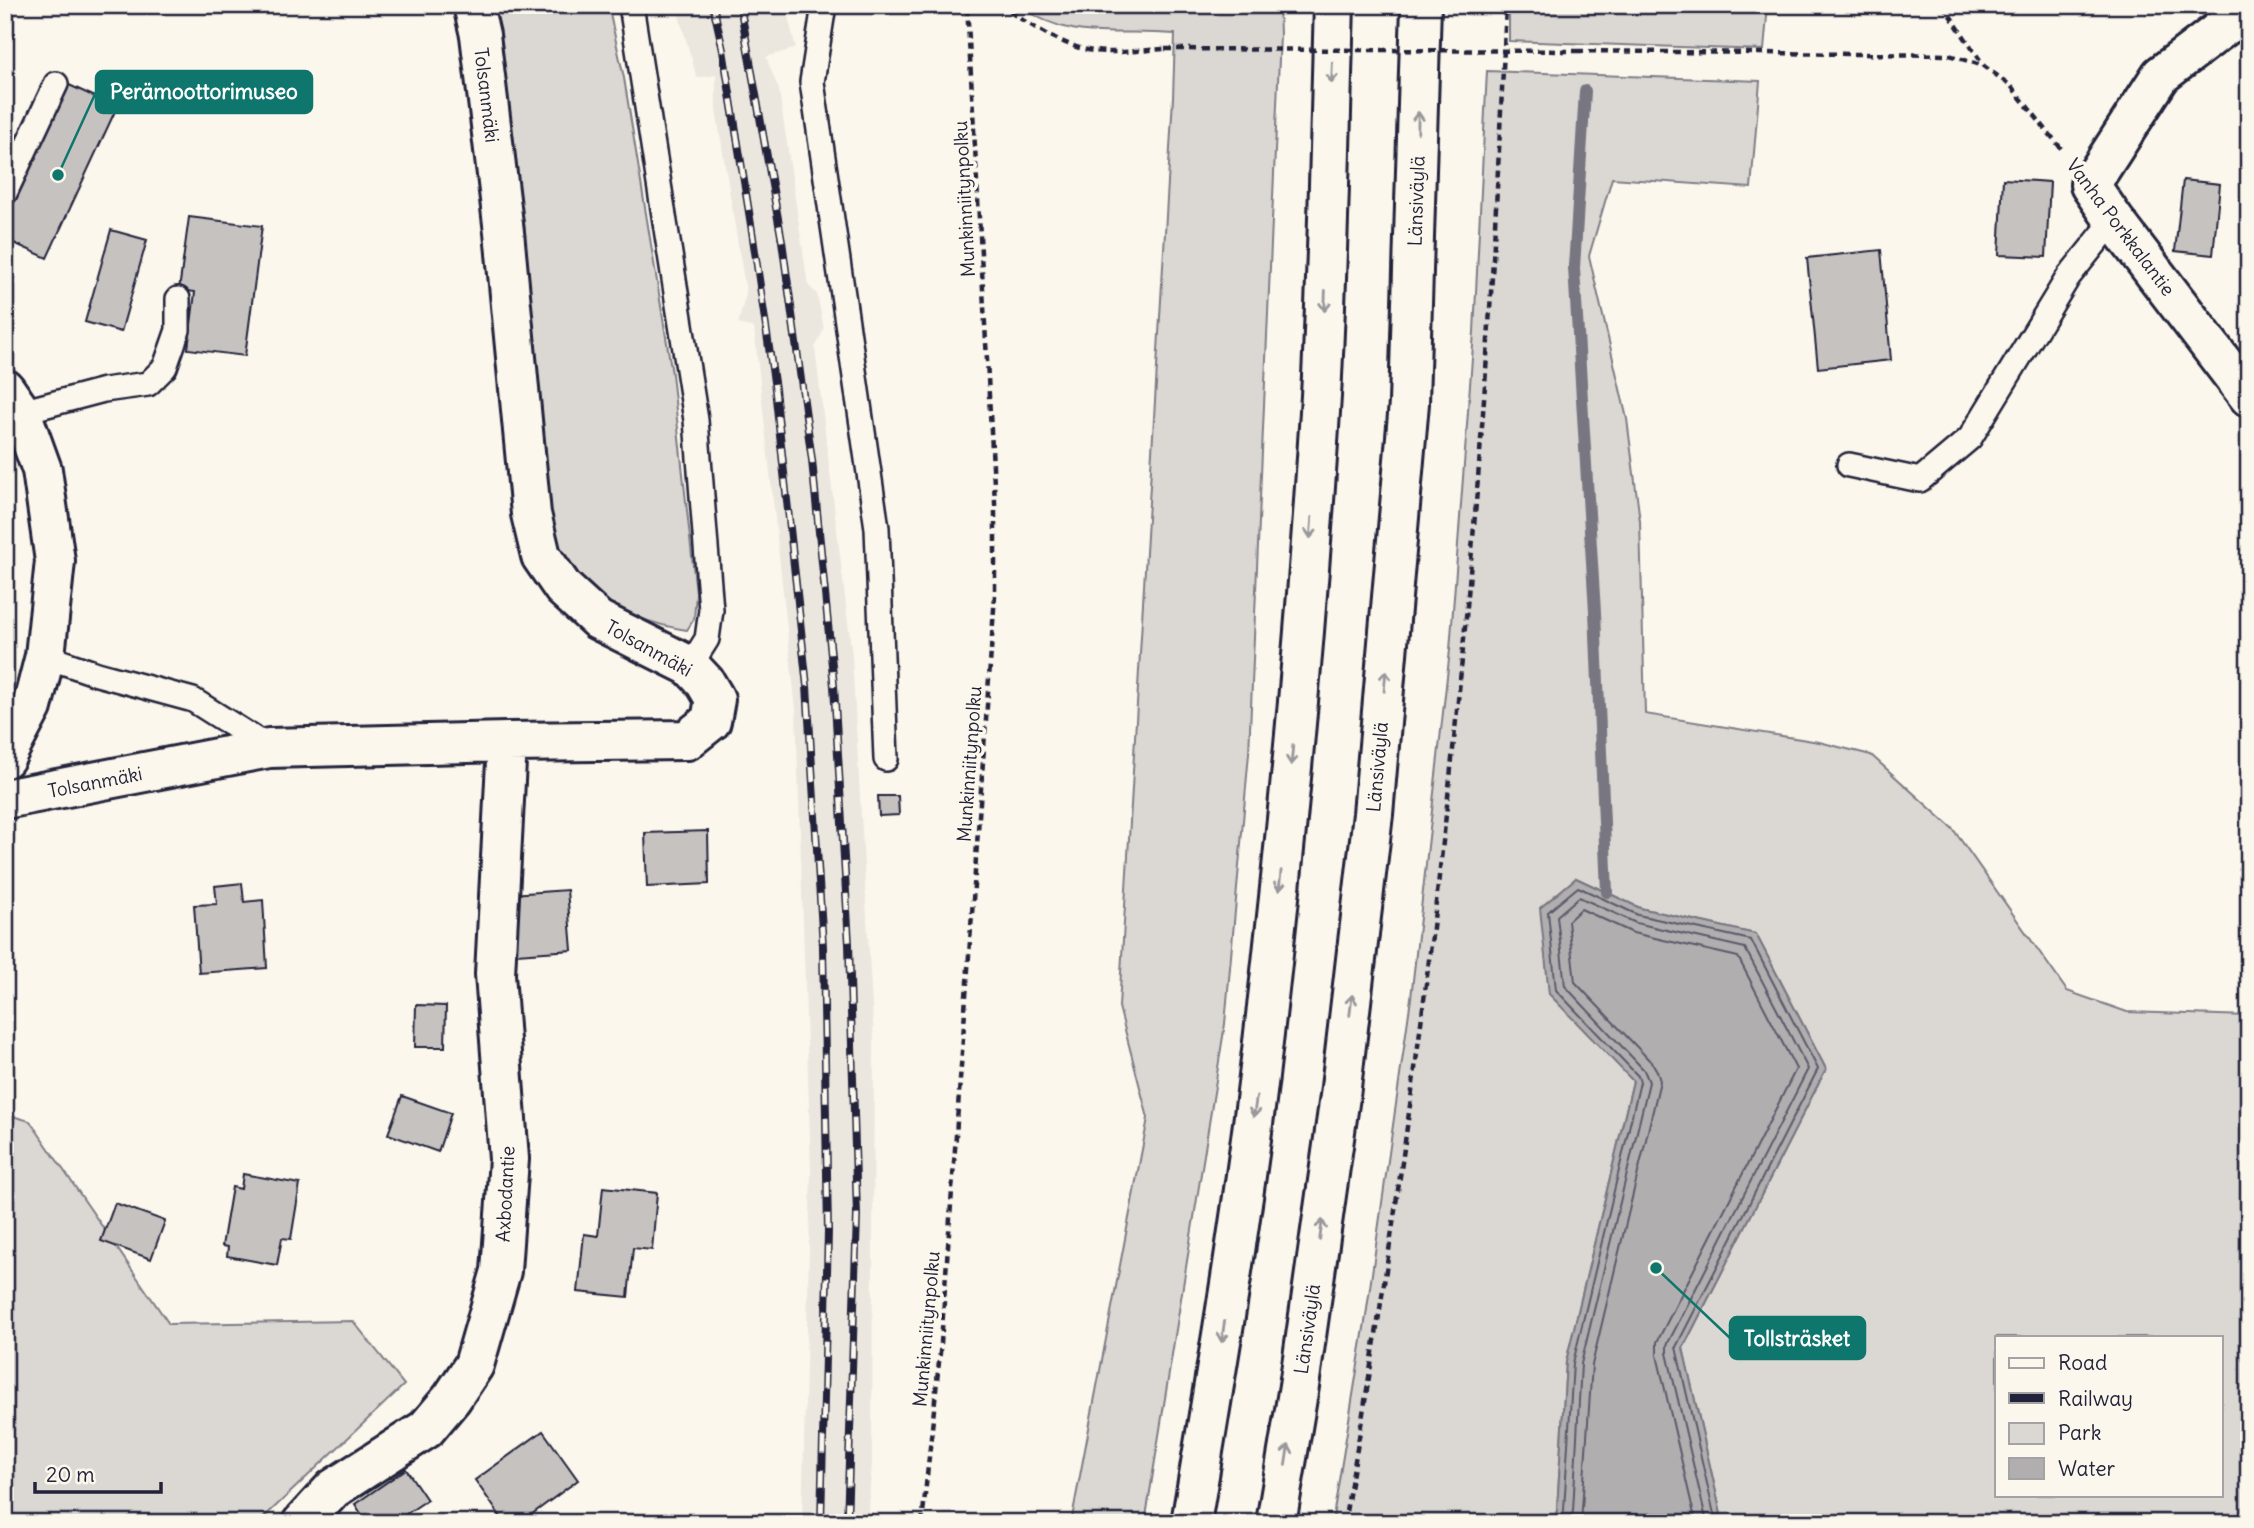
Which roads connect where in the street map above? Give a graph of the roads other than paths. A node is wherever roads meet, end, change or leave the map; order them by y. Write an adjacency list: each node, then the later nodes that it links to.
1 (473, 5): 15 (main road, Tolsanmäki)
2 (631, 5): 15 (lane)
3 (824, 5): 19 (lane)
4 (1334, 5): 22 (main road, one-way to 22)
5 (1421, 5): 23 (main road, Länsiväylä, one-way to 5)
6 (2249, 8): 9 (main road, Vanha Porkkalantie)
7 (56, 83): 8 (lane)
8 (5, 193)
9 (2114, 220): 11 (main road, Vanha Porkkalantie); 13 (lane)
10 (178, 299): 12 (lane)
11 (2249, 397)
12 (13, 401): 14 (main road)
13 (1849, 465)
14 (45, 656): 17 (lane); 18 (main road)
15 (690, 666): 16 (main road, Tolsanmäki)
16 (507, 742): 17 (main road, Tolsanmäki); 21 (main road, Axbodantie)
17 (269, 748): 20 (main road, Tolsanmäki)
18 (5, 758)
19 (886, 759)
20 (5, 799)
21 (302, 1523)
22 (1191, 1523)
23 (1276, 1523)

